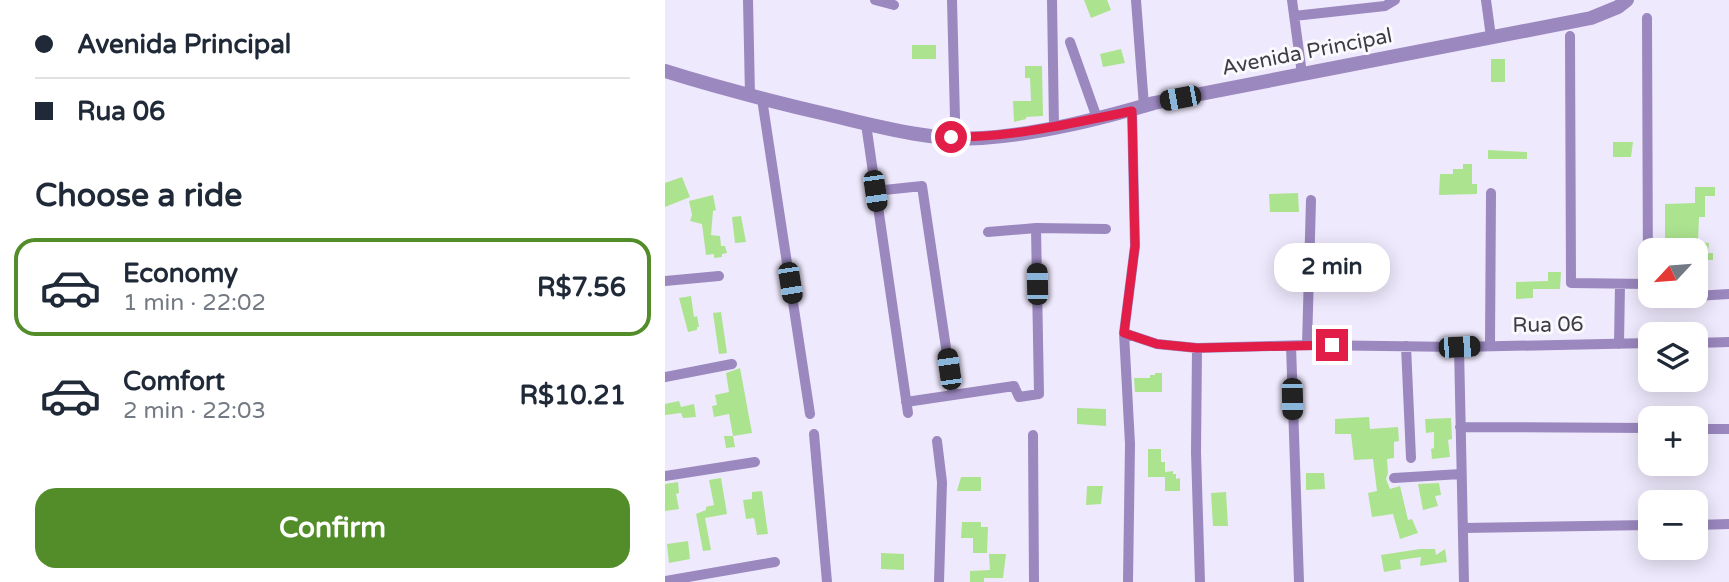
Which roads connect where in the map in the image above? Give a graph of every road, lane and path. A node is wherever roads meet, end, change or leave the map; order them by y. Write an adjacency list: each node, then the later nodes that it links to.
1 (748, 0): 18 (street)
2 (875, 0): 10 (street)
3 (952, 0): 23 (street)
4 (1052, 0): 22 (street)
5 (1136, 0): 19 (street)
6 (1292, 0): 11 (street)
7 (1395, 0): 11 (street)
8 (1486, 0): 14 (street)
9 (1627, 0): 14 (street, Avenida Principal)
10 (894, 5)
11 (1294, 16): 17 (street)
12 (1647, 18): 32 (street)
13 (1570, 36): 32 (street)
14 (1491, 37): 17 (street, Avenida Principal)
15 (1070, 42): 20 (street)
16 (665, 71): 18 (street, Avenida Principal)
17 (1302, 74): 19 (street, Avenida Principal)
18 (756, 97): 21 (street, Avenida Principal); 49 (street)
19 (1138, 108): 20 (street, Avenida Principal); 35 (street)
20 (1097, 118): 22 (street, Avenida Principal)
21 (866, 124): 23 (street, Avenida Principal); 24 (street)
22 (1054, 127): 23 (street, Avenida Principal)
23 (951, 137)
24 (875, 191): 48 (street); 48 (street)
25 (1491, 193): 42 (street)
26 (1311, 200): 41 (street)
27 (1036, 228): 28 (street); 29 (street); 48 (street)
28 (1106, 229)
29 (988, 232)
30 (719, 276): 31 (street)
31 (665, 281)
32 (1620, 284): 39 (street)
33 (1729, 294): 34 (street)
34 (1708, 295)
35 (1124, 333): 45 (street, Rua 06); 71 (street)
36 (1708, 342): 37 (street)
37 (1729, 342)
38 (1638, 343): 39 (street, Rua 06)
39 (1619, 344): 42 (street, Rua 06)
40 (1291, 345): 41 (street, Rua 06); 45 (street, Rua 06); 73 (street)
41 (1307, 345): 43 (street, Rua 06)
42 (1490, 345): 44 (street, Rua 06)
43 (1406, 346): 44 (street, Rua 06); 57 (street)
44 (1459, 347): 50 (street)
45 (1197, 348): 72 (street)
46 (731, 364): 47 (street)
47 (665, 377)
48 (953, 395)
49 (810, 414)
50 (1460, 427): 51 (street); 59 (street)
51 (1638, 428)
52 (1708, 429): 53 (street)
53 (1729, 429)
54 (814, 434): 68 (street)
55 (1033, 435): 70 (street)
56 (937, 441): 69 (street)
57 (1411, 458)
58 (755, 462): 60 (street)
59 (1461, 474): 61 (street); 65 (street)
60 (665, 476)
61 (1394, 478)
62 (1729, 524): 64 (street)
63 (1638, 525): 65 (street)
64 (1708, 525)
65 (1462, 528): 74 (street)
66 (775, 562): 67 (street)
67 (665, 581)
68 (827, 582)
69 (939, 582)
70 (1034, 582)
71 (1128, 582)
72 (1200, 582)
73 (1299, 582)
74 (1464, 582)

